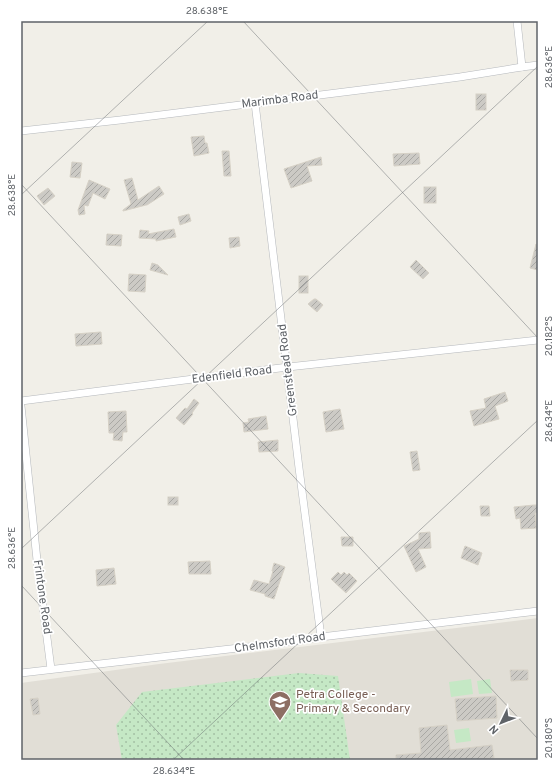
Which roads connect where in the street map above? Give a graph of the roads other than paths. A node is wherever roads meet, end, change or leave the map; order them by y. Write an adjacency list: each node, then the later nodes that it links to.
1 (517, 21): 3 (street)
2 (538, 65): 3 (street, Marimba Road)
3 (522, 67): 4 (street, Marimba Road)
4 (255, 102): 5 (street, Marimba Road); 7 (street, Greenstead Road)
5 (21, 131)
6 (538, 340): 7 (street, Edenfield Road)
7 (288, 367): 8 (street, Edenfield Road); 11 (street, Greenstead Road)
8 (21, 401)
9 (21, 406): 12 (street, Frintone Road)
10 (538, 611): 11 (street, Chelmsford Road)
11 (321, 637): 12 (street, Chelmsford Road)
12 (51, 669): 13 (street, Chelmsford Road)
13 (21, 673)

